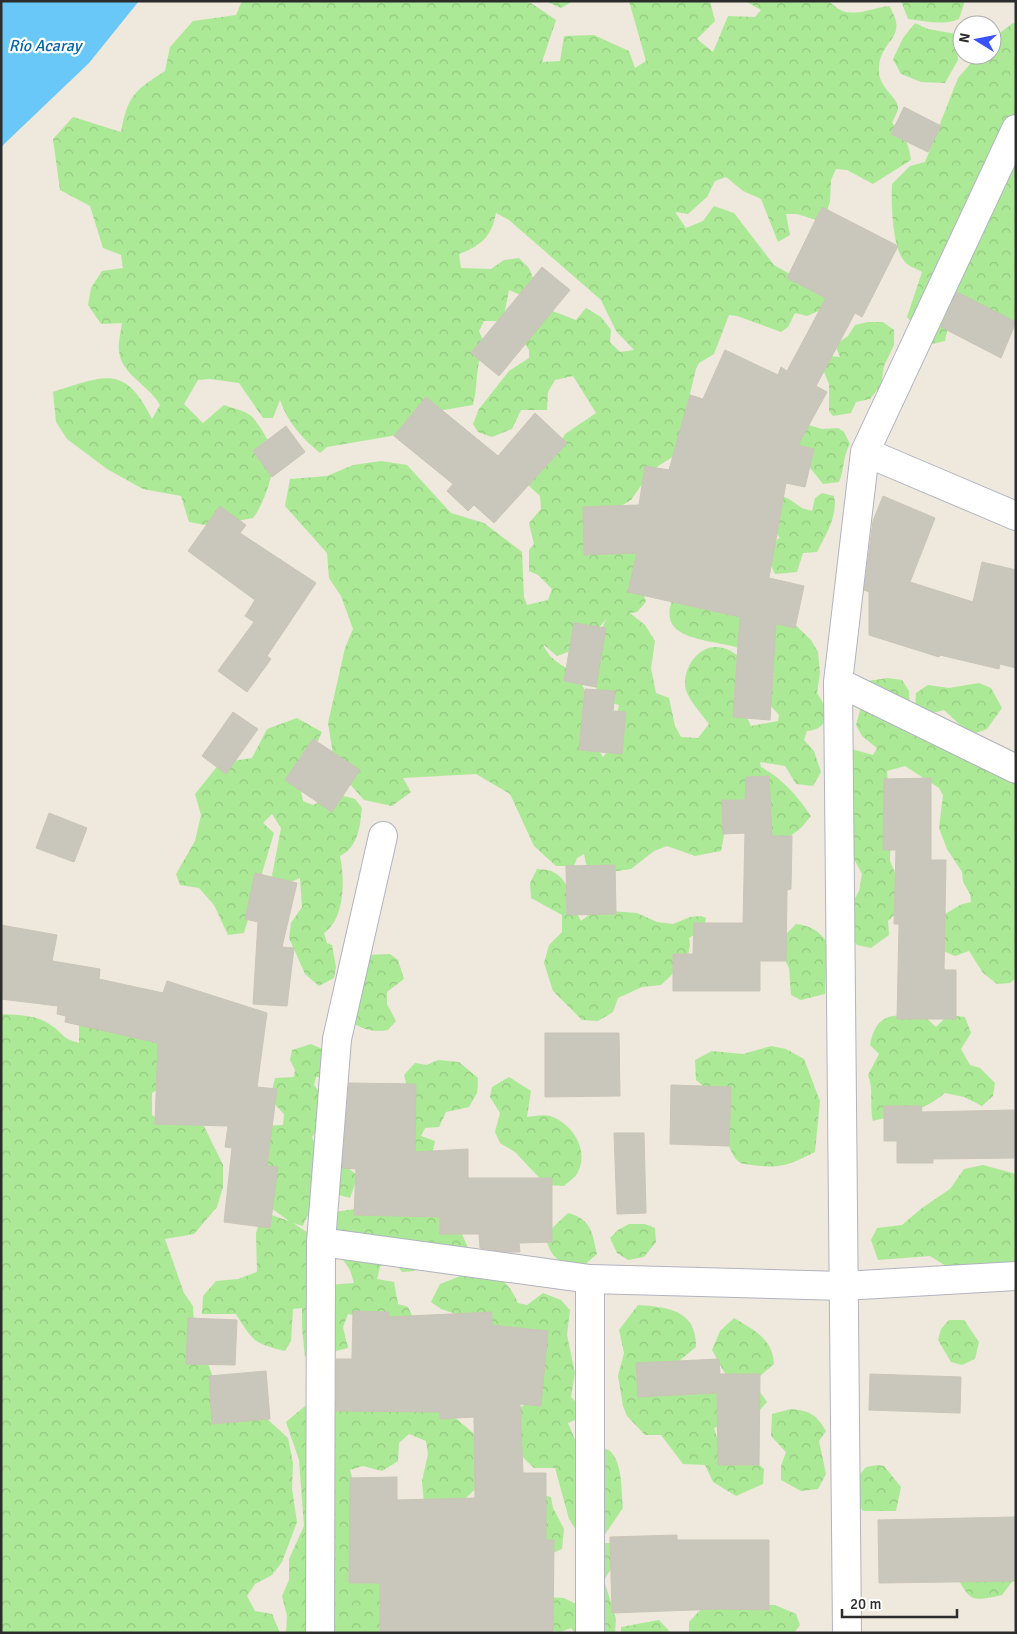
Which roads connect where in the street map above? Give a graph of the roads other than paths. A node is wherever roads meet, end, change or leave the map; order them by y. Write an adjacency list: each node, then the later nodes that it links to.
1 (1016, 129): 2 (street)
2 (864, 452): 3 (street); 4 (street)
3 (1016, 516)
4 (838, 682): 5 (street); 10 (street)
5 (1016, 768)
6 (383, 836): 7 (street)
7 (321, 1242): 9 (street); 11 (street)
8 (1016, 1276): 10 (street)
9 (590, 1278): 10 (street); 12 (street)
10 (843, 1286): 13 (street)
11 (320, 1633)
12 (590, 1633)
13 (847, 1633)

